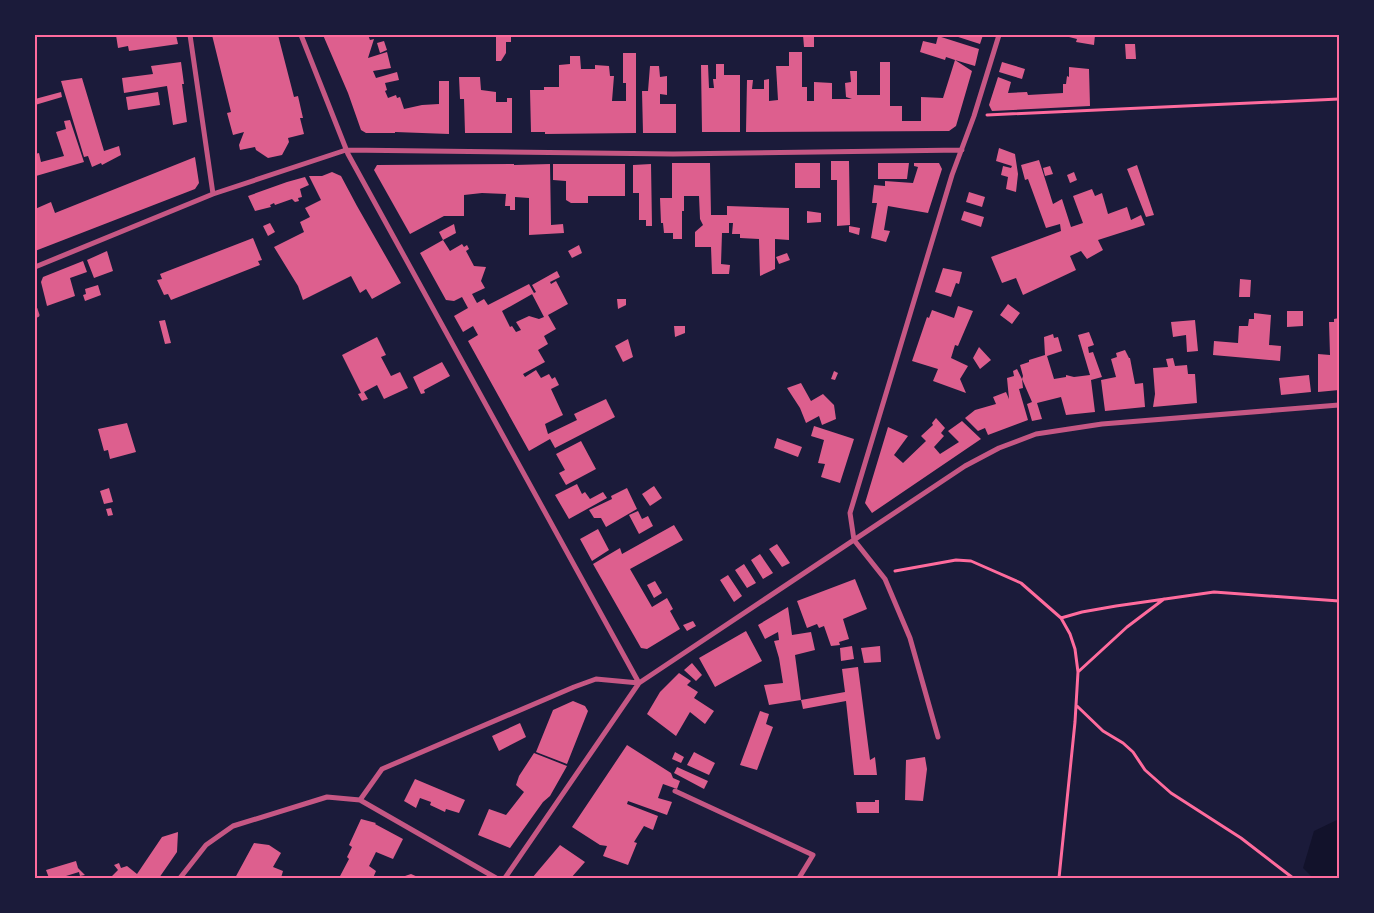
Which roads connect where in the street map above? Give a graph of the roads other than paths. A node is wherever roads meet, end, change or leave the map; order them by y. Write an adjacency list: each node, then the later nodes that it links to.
1 (190, 35): 6 (street)
2 (300, 35): 4 (street)
3 (999, 35): 5 (street)
4 (346, 150): 5 (street); 6 (street); 12 (street)
5 (962, 150): 11 (street)
6 (213, 194): 7 (street)
7 (35, 267)
8 (35, 309): 9 (street)
9 (37, 316)
10 (1339, 405): 11 (street)
11 (854, 540): 12 (street); 13 (street)
12 (639, 683): 15 (street); 18 (street)
13 (938, 737)
14 (675, 791): 19 (street)
15 (360, 800): 16 (street); 17 (street)
16 (180, 878)
17 (496, 878)
18 (505, 878)
19 (799, 878)

